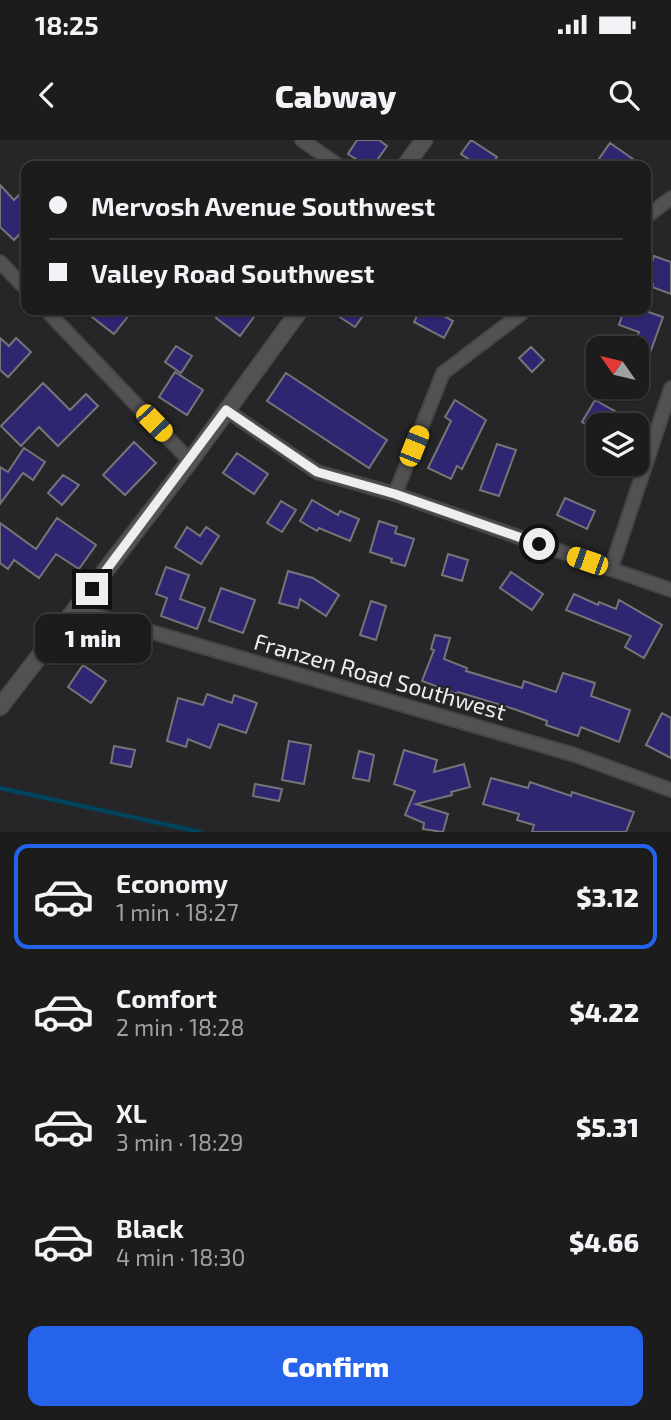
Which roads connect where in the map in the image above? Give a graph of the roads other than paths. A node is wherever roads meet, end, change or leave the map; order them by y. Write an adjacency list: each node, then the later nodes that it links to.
1 (302, 140): 3 (street)
2 (424, 140): 4 (street)
3 (332, 161)
4 (409, 161)
5 (671, 198): 6 (street)
6 (651, 214)
7 (0, 262): 8 (street)
8 (21, 284)
9 (51, 315): 14 (street)
10 (296, 315): 13 (street)
11 (519, 315): 15 (street)
12 (671, 388): 16 (street)
13 (226, 410): 14 (street); 15 (street)
14 (190, 461): 18 (street)
15 (395, 494): 16 (street)
16 (611, 569): 17 (street)
17 (671, 590)
18 (76, 610): 19 (street); 20 (street, Franzen Road Southwest)
19 (0, 707)
20 (671, 790)

